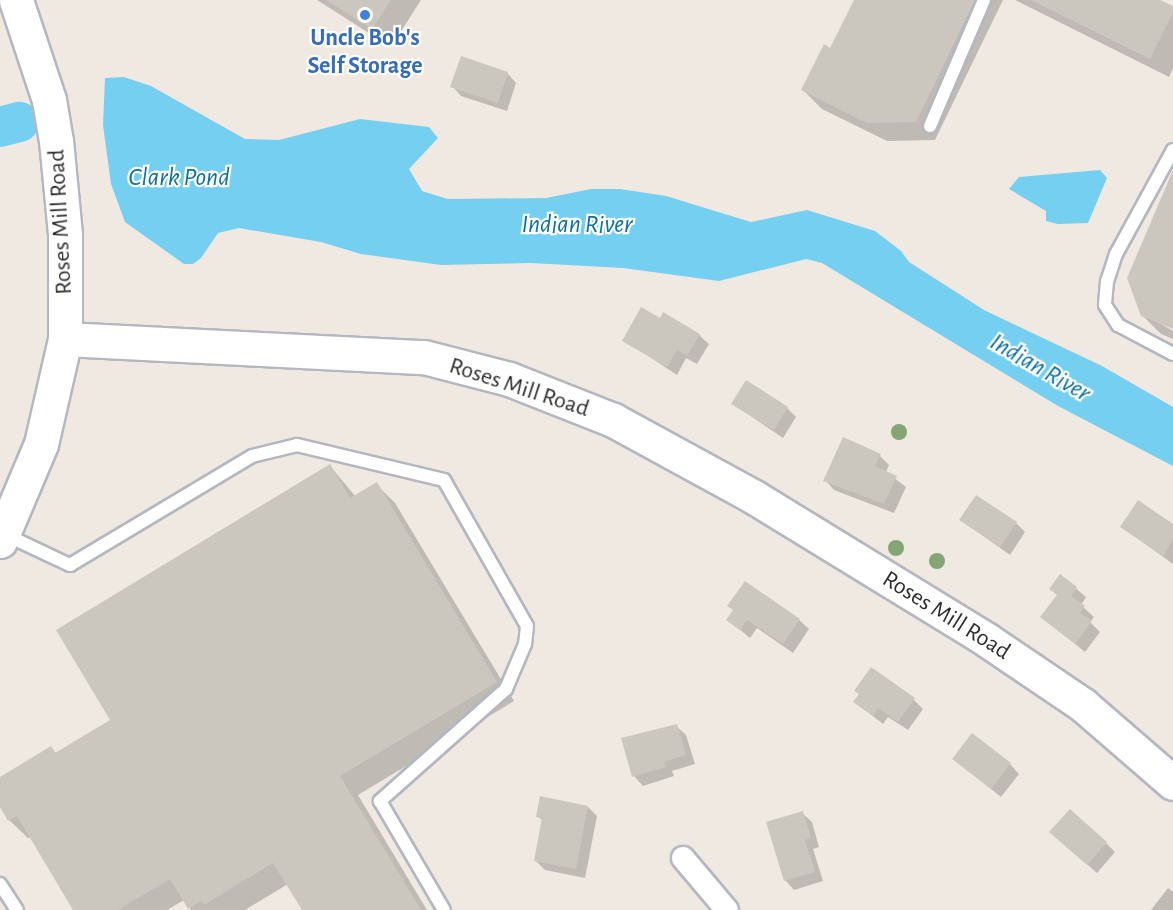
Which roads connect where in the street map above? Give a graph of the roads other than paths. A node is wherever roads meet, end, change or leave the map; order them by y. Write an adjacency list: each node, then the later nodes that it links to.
1 (16, 0): 5 (street, Roses Mill Road)
2 (984, 0): 3 (lane)
3 (930, 126)
4 (1173, 150): 6 (lane)
5 (65, 339): 7 (street); 8 (street, Roses Mill Road)
6 (1173, 354)
7 (2, 537): 12 (lane)
8 (1173, 783)
9 (682, 858): 13 (street)
10 (0, 884): 11 (lane)
11 (17, 910)
12 (444, 910)
13 (727, 910)

